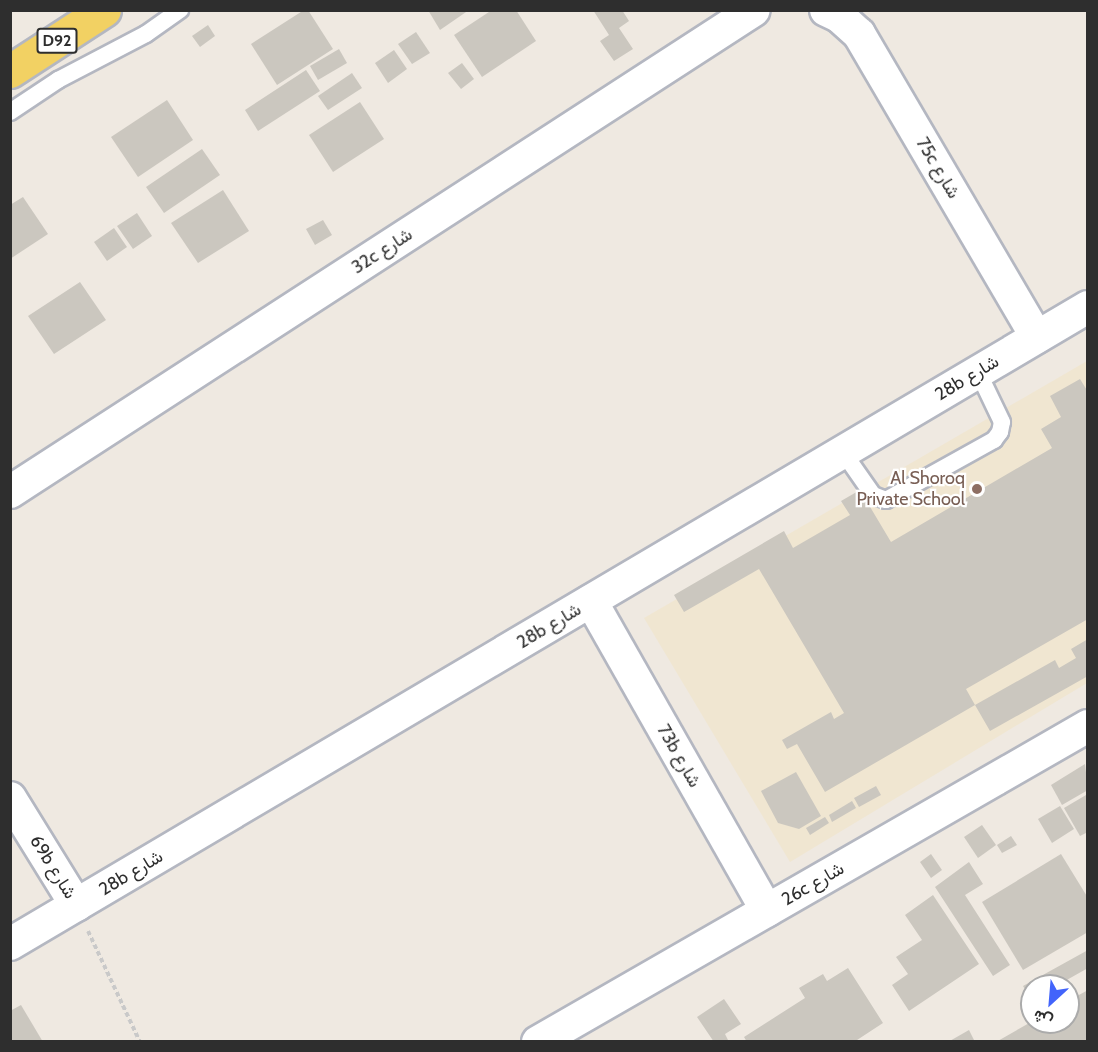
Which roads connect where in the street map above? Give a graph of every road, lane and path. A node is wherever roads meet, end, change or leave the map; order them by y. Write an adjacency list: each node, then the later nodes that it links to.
1 (104, 10): 5 (main road, D92)
2 (180, 10): 6 (lane)
3 (754, 10): 11 (street, 32c شارع)
4 (826, 10): 8 (street, 75c شارع)
5 (10, 71)
6 (10, 112)
7 (1088, 307): 8 (street, 28b شارع)
8 (1037, 337): 9 (street, 28b شارع)
9 (978, 372): 10 (street, 28b شارع); 10 (lane)
10 (843, 452): 12 (street, 28b شارع)
11 (10, 492)
12 (591, 601): 15 (street, 28b شارع); 16 (street, 73b شارع)
13 (1088, 726): 16 (street, 26c شارع)
14 (10, 798): 15 (street, 69b شارع)
15 (76, 905): 17 (street, 28b شارع); 18 (path)
16 (767, 911): 19 (street, 26c شارع)
17 (10, 944)
18 (140, 1041)
19 (538, 1041)

